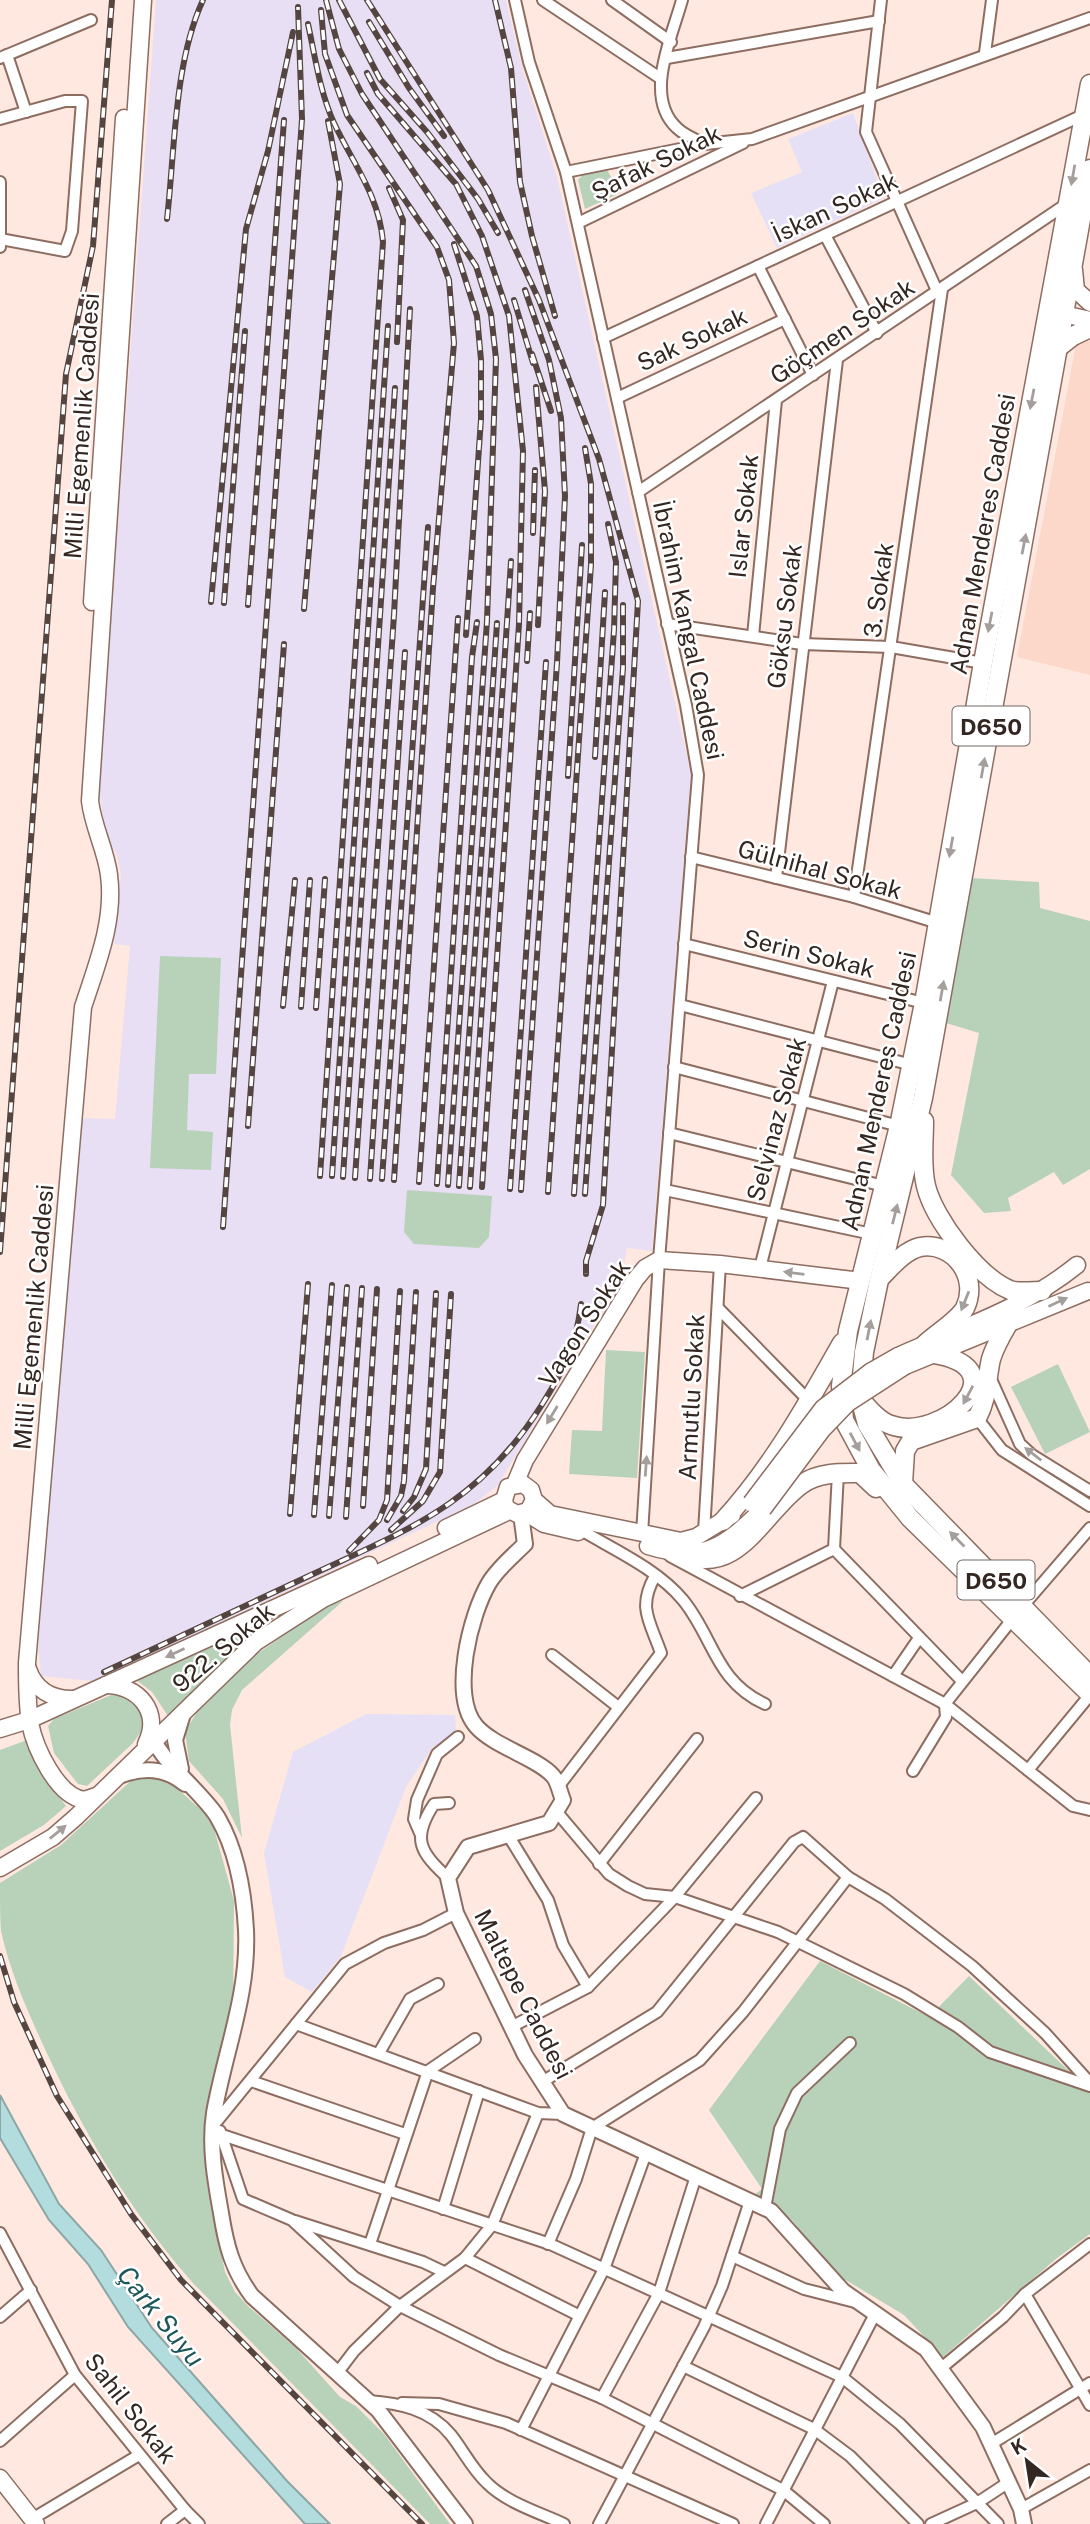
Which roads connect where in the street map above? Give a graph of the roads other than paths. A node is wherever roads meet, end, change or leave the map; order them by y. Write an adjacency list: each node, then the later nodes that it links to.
1 (134, 0): 53 (main road, Milli Egemenlik Caddesi)
2 (143, 0): 53 (main road, Milli Egemenlik Caddesi)
3 (515, 0): 25 (street, İbrahim Kangal Caddesi)
4 (543, 0): 16 (street)
5 (612, 0): 12 (street)
6 (682, 0): 12 (street)
7 (881, 0): 11 (street)
8 (992, 0): 13 (street)
9 (1090, 18): 13 (street, Şafak Sokak)
10 (91, 20): 14 (street)
11 (879, 21): 15 (street); 18 (street)
12 (671, 42): 15 (street)
13 (985, 53): 18 (street, Şafak Sokak)
14 (4, 56): 19 (street)
15 (667, 58): 16 (street)
16 (660, 78): 23 (street)
17 (1090, 84): 20 (main road, Adnan Menderes Caddesi)
18 (870, 99): 22 (street, Şafak Sokak); 27 (street)
19 (26, 112): 21 (street); 31 (street)
20 (1084, 114): 27 (street, İskan Sokak); 28 (main road, Adnan Menderes Caddesi, one-way to 28)
21 (0, 119)
22 (752, 139): 23 (street, Şafak Sokak); 29 (street, Şafak Sokak)
23 (705, 145): 25 (street, Şafak Sokak)
24 (1090, 169): 32 (main road, Adnan Menderes Caddesi / D650)
25 (566, 172): 29 (street, İbrahim Kangal Caddesi)
26 (0, 182): 31 (street)
27 (895, 202): 30 (street, İskan Sokak); 34 (street)
28 (1068, 202): 34 (street, Göçmen Sokak); 36 (main road, Adnan Menderes Caddesi)
29 (578, 223): 41 (street, İbrahim Kangal Caddesi)
30 (825, 235): 33 (street, İskan Sokak); 40 (street)
31 (0, 242)
32 (1074, 264): 35 (main road); 36 (main road, Adnan Menderes Caddesi / D650)
33 (758, 266): 37 (street); 41 (street, İskan Sokak)
34 (940, 291): 40 (street, Göçmen Sokak); 51 (street, 3. Sokak)
35 (1090, 304): 36 (main road)
36 (1058, 306): 38 (main road); 42 (main road, Adnan Menderes Caddesi / D650); 52 (main road, Adnan Menderes Caddesi, one-way to 52)
37 (785, 319): 44 (street); 45 (street, Sak Sokak)
38 (1090, 320)
39 (1090, 328): 42 (main road)
40 (877, 333): 43 (street, Göçmen Sokak)
41 (603, 338): 45 (street, İbrahim Kangal Caddesi)
42 (1059, 347): 65 (main road, Adnan Menderes Caddesi / D650, one-way to 42)
43 (837, 360): 44 (street, Göçmen Sokak); 50 (street, Göksu Sokak)
44 (813, 375): 46 (street, Göçmen Sokak)
45 (617, 398): 47 (street, İbrahim Kangal Caddesi)
46 (776, 400): 47 (street, Göçmen Sokak); 49 (street, Islar Sokak)
47 (638, 492): 48 (street, İbrahim Kangal Caddesi)
48 (667, 624): 49 (street); 54 (street, İbrahim Kangal Caddesi)
49 (753, 636): 50 (street)
50 (802, 645): 51 (street); 55 (street, Göksu Sokak)
51 (891, 647): 52 (street); 56 (street, 3. Sokak)
52 (983, 663): 57 (main road, Adnan Menderes Caddesi, one-way to 57)
53 (102, 851): 113 (main road, Milli Egemenlik Caddesi)
54 (691, 857): 55 (street, Gülnihal Sokak); 58 (street, İbrahim Kangal Caddesi)
55 (776, 878): 56 (street, Gülnihal Sokak)
56 (855, 897): 57 (street, Gülnihal Sokak)
57 (938, 923): 60 (main road, Adnan Menderes Caddesi)
58 (684, 944): 59 (street, Serin Sokak); 61 (street, İbrahim Kangal Caddesi)
59 (833, 981): 60 (street, Serin Sokak); 62 (street, Selvinaz Sokak)
60 (924, 1003): 63 (main road, Adnan Menderes Caddesi)
61 (680, 1005): 62 (street); 64 (street, İbrahim Kangal Caddesi)
62 (819, 1039): 63 (street); 66 (street, Selvinaz Sokak)
63 (912, 1065): 67 (main road, Adnan Menderes Caddesi)
64 (674, 1067): 66 (street); 68 (street, İbrahim Kangal Caddesi)
65 (923, 1097): 79 (main road, Adnan Menderes Caddesi / D650, one-way to 65); 81 (main road)
66 (802, 1099): 67 (street); 69 (street, Selvinaz Sokak)
67 (899, 1126): 70 (main road, Adnan Menderes Caddesi)
68 (669, 1133): 69 (street); 71 (street, İbrahim Kangal Caddesi)
69 (788, 1162): 70 (street); 72 (street, Selvinaz Sokak)
70 (884, 1186): 73 (main road, Adnan Menderes Caddesi)
71 (665, 1190): 72 (street); 75 (street, İbrahim Kangal Caddesi)
72 (773, 1212): 73 (street); 78 (street, Selvinaz Sokak)
73 (872, 1234): 79 (main road, Adnan Menderes Caddesi)
74 (1090, 1252): 77 (main road)
75 (659, 1260): 76 (main road, Vagon Sokak); 91 (main road, Vagon Sokak, one-way to 91); 103 (street, İbrahim Kangal Caddesi, one-way to 75)
76 (720, 1264): 78 (main road, Vagon Sokak); 82 (street, Armutlu Sokak)
77 (1077, 1265): 80 (main road); 81 (main road)
78 (760, 1268): 79 (main road, Vagon Sokak, one-way to 78)
79 (870, 1281): 84 (main road); 85 (main road, one-way to 85); 87 (main road, D650, one-way to 79)
80 (1089, 1291): 83 (main road, one-way to 80)
81 (1042, 1292): 85 (main road)
82 (718, 1308): 88 (street); 101 (street, Armutlu Sokak)
83 (1008, 1324): 85 (main road); 86 (main road)
84 (848, 1331): 88 (main road); 97 (main road, one-way to 97)
85 (929, 1349): 87 (main road, one-way to 87); 94 (main road, bridge)
86 (990, 1377): 89 (main road); 93 (street, one-way to 86)
87 (860, 1398): 92 (main road, D650)
88 (809, 1401): 98 (main road)
89 (977, 1418): 92 (main road); 95 (street)
90 (838, 1473): 97 (main road); 106 (street); 107 (main road)
91 (515, 1484): 96 (main road, Vagon Sokak); 96 (main road)
92 (903, 1484): 110 (main road, D650, one-way to 92)
93 (1090, 1492)
94 (757, 1506): 98 (main road); 107 (main road)
95 (1090, 1506)
96 (519, 1507): 99 (main road); 103 (main road); 104 (street); 117 (main road, 922. Sokak, one-way to 117); 120 (main road, 922. Sokak)
97 (910, 1518): 110 (main road)
98 (723, 1521): 101 (main road)
99 (544, 1524): 102 (main road); 104 (street)
100 (1090, 1528): 110 (street)
101 (704, 1532): 103 (main road)
102 (586, 1533): 105 (main road); 108 (street)
103 (642, 1534)
104 (525, 1544): 133 (street)
105 (659, 1549): 107 (main road); 109 (street)
106 (834, 1549): 109 (street); 111 (street)
107 (681, 1553)
108 (655, 1576): 121 (street); 123 (street)
109 (740, 1596): 114 (street)
110 (1018, 1612): 115 (main road, D650); 116 (street); 118 (main road)
111 (919, 1638): 114 (street); 116 (street)
112 (552, 1655): 123 (street)
113 (27, 1663): 119 (main road); 124 (main road, Milli Egemenlik Caddesi)
114 (893, 1676): 122 (street)
115 (1090, 1676)
116 (962, 1681): 122 (street)
117 (106, 1685): 119 (main road, 922. Sokak); 126 (main road)
118 (1090, 1695): 129 (street)
119 (74, 1699): 124 (main road, 922. Sokak)
120 (191, 1703): 126 (main road, 922. Sokak); 131 (street)
121 (765, 1703)
122 (945, 1704): 129 (street); 130 (street)
123 (617, 1706): 133 (street)
124 (30, 1720): 125 (main road, 922. Sokak); 134 (main road, Milli Egemenlik Caddesi)
125 (0, 1728)
126 (153, 1733): 131 (street); 132 (main road, 922. Sokak)
127 (457, 1737): 140 (street)
128 (697, 1739): 142 (street)
129 (1028, 1770): 138 (street)
130 (913, 1771)
131 (183, 1774): 136 (street)
132 (115, 1777): 134 (main road, 922. Sokak); 136 (street)
133 (558, 1787): 139 (street)
134 (96, 1796): 143 (main road, 922. Sokak, one-way to 134)
135 (756, 1798): 146 (street)
136 (207, 1803): 164 (street)
137 (450, 1803): 140 (street)
138 (1090, 1810)
139 (556, 1811): 141 (street); 142 (street)
140 (420, 1833): 145 (street)
141 (509, 1835): 145 (street); 151 (street)
142 (599, 1864): 146 (street)
143 (0, 1868)
144 (848, 1877): 148 (street); 149 (street); 160 (street)
145 (448, 1878): 147 (street, Maltepe Caddesi)
146 (674, 1897): 148 (street); 151 (street)
147 (456, 1913): 152 (street); 153 (street, Maltepe Caddesi)
148 (732, 1916): 149 (street); 159 (street)
149 (799, 1941): 160 (street); 165 (street)
150 (438, 1984): 156 (street)
151 (588, 1987): 153 (street)
152 (296, 2024): 156 (street); 158 (street)
153 (511, 2027): 159 (street, Maltepe Caddesi)
154 (475, 2039): 157 (street)
155 (850, 2043): 172 (street)
156 (379, 2053): 157 (street)
157 (428, 2071): 161 (street); 166 (street)
158 (251, 2081): 164 (street); 166 (street)
159 (542, 2082): 163 (street, Maltepe Caddesi)
160 (1090, 2084)
161 (479, 2091): 162 (street); 173 (street)
162 (538, 2113): 163 (street); 175 (street)
163 (563, 2114): 165 (street, Maltepe Caddesi)
164 (216, 2117): 167 (street); 195 (street)
165 (592, 2128): 168 (street, Maltepe Caddesi); 178 (street)
166 (405, 2134): 170 (street)
167 (222, 2135): 170 (street); 174 (street)
168 (646, 2153): 169 (street, Maltepe Caddesi); 182 (street)
169 (696, 2176): 171 (street, Maltepe Caddesi); 185 (street)
170 (386, 2189): 173 (street); 177 (street)
171 (750, 2201): 172 (street, Maltepe Caddesi); 180 (street)
172 (765, 2208): 187 (street, Maltepe Caddesi)
173 (443, 2210): 175 (street)
174 (292, 2220): 177 (street); 188 (street)
175 (492, 2225): 178 (street); 181 (street)
176 (0, 2233): 184 (street, Sahil Sokak)
177 (370, 2244): 183 (street)
178 (548, 2244): 182 (street)
179 (1090, 2244): 186 (street)
180 (732, 2256): 187 (street); 191 (street)
181 (465, 2258): 183 (street); 190 (street)
182 (604, 2269): 185 (street); 190 (street)
183 (444, 2272): 188 (street)
184 (31, 2290): 192 (street); 197 (street, Sahil Sokak)
185 (659, 2292): 191 (street); 200 (street)
186 (1025, 2294): 194 (street); 199 (street)
187 (861, 2304): 189 (street, Maltepe Caddesi)
188 (400, 2306): 195 (street); 196 (street)
189 (876, 2314): 194 (street, Maltepe Caddesi); 198 (street)
190 (578, 2315): 196 (street)
191 (709, 2315): 193 (street); 198 (street)
192 (0, 2317)
193 (683, 2365): 204 (street); 205 (street)
194 (940, 2369): 208 (street, Maltepe Caddesi)
195 (338, 2372): 201 (street)
196 (550, 2374): 200 (street); 206 (street)
197 (75, 2375): 207 (street); 209 (street, Sahil Sokak)
198 (842, 2377): 205 (street); 216 (street)
199 (1086, 2386): 203 (street); 208 (street)
200 (601, 2398): 204 (street)
201 (368, 2401): 202 (street); 222 (street)
202 (402, 2403): 206 (street); 223 (street)
203 (1090, 2405)
204 (652, 2425): 211 (street); 214 (street)
205 (814, 2428): 214 (street); 228 (street)
206 (521, 2430): 211 (street)
207 (0, 2441)
208 (991, 2444): 213 (street, Maltepe Caddesi)
209 (139, 2455): 217 (street, Sahil Sokak); 219 (street)
210 (1090, 2470): 218 (street)
211 (626, 2475): 224 (street); 225 (street)
212 (0, 2478): 215 (main road)
213 (1009, 2482): 216 (street); 218 (street, Maltepe Caddesi)
214 (783, 2490): 226 (street); 227 (street)
215 (5, 2497): 219 (main road)
216 (977, 2503): 229 (street); 230 (street)
217 (185, 2510): 220 (street); 221 (street, Sahil Sokak)
218 (1023, 2517)
219 (34, 2522)
220 (167, 2524)
221 (199, 2524)
222 (465, 2524)
223 (564, 2524)
224 (599, 2524)
225 (733, 2524)
226 (766, 2524)
227 (824, 2524)
228 (918, 2524)
229 (932, 2524)
230 (998, 2524)

